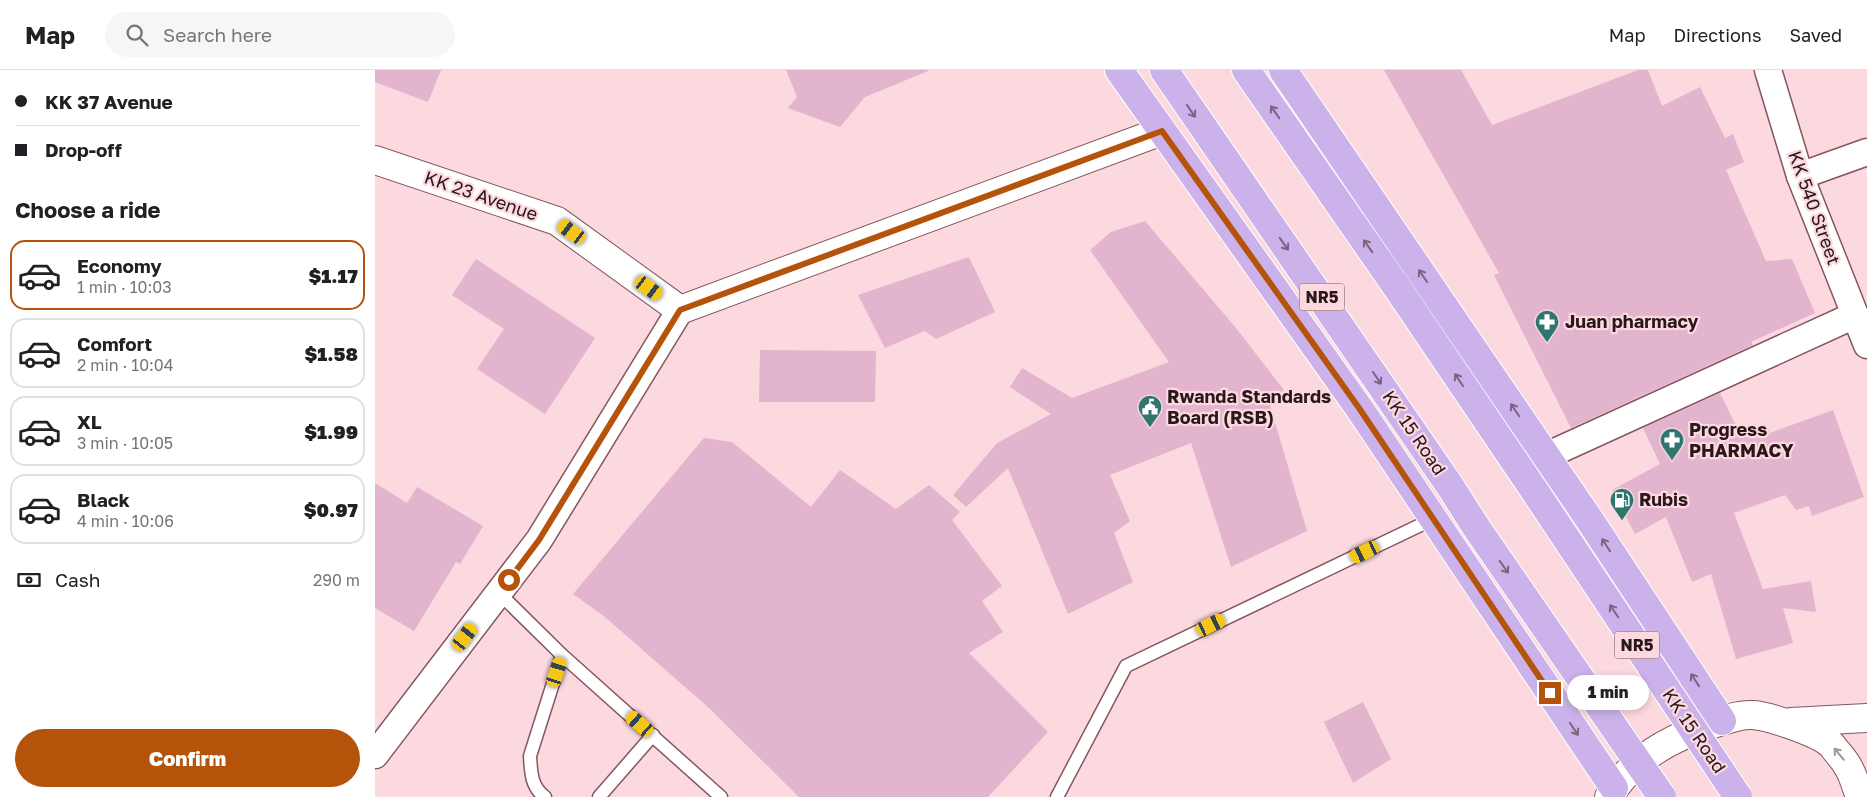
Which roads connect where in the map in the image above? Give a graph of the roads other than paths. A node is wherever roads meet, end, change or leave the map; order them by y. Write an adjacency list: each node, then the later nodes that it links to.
1 (1119, 70): 6 (highway)
2 (1165, 70): 27 (highway, KK 15 Road / NR5, one-way to 27, bridge)
3 (1246, 70): 28 (highway, KK 15 Road / NR5, one-way to 3, bridge)
4 (1283, 70): 13 (highway, one-way to 4)
5 (1768, 70): 9 (street, KK 540 Street)
6 (1162, 131): 10 (main road); 14 (highway)
7 (1867, 152): 9 (street)
8 (375, 160): 10 (main road, KK 23 Avenue)
9 (1800, 176): 11 (street, KK 540 Street)
10 (680, 310): 15 (street)
11 (1855, 315): 12 (street, KK 540 Street); 13 (street)
12 (1867, 345)
13 (1546, 456): 18 (highway, one-way to 13)
14 (1433, 519): 22 (highway, one-way to 22); 26 (lane)
15 (499, 593): 16 (lane); 21 (street)
16 (563, 655): 20 (lane); 23 (lane)
17 (1867, 718): 19 (main road)
18 (1722, 721): 19 (main road); 22 (main road)
19 (1786, 723): 29 (main road, one-way to 19)
20 (653, 735): 24 (lane); 25 (lane)
21 (375, 755)
22 (1611, 792)
23 (545, 797)
24 (599, 797)
25 (721, 797)
26 (1057, 797)
27 (1662, 797)
28 (1738, 797)
29 (1860, 797)

